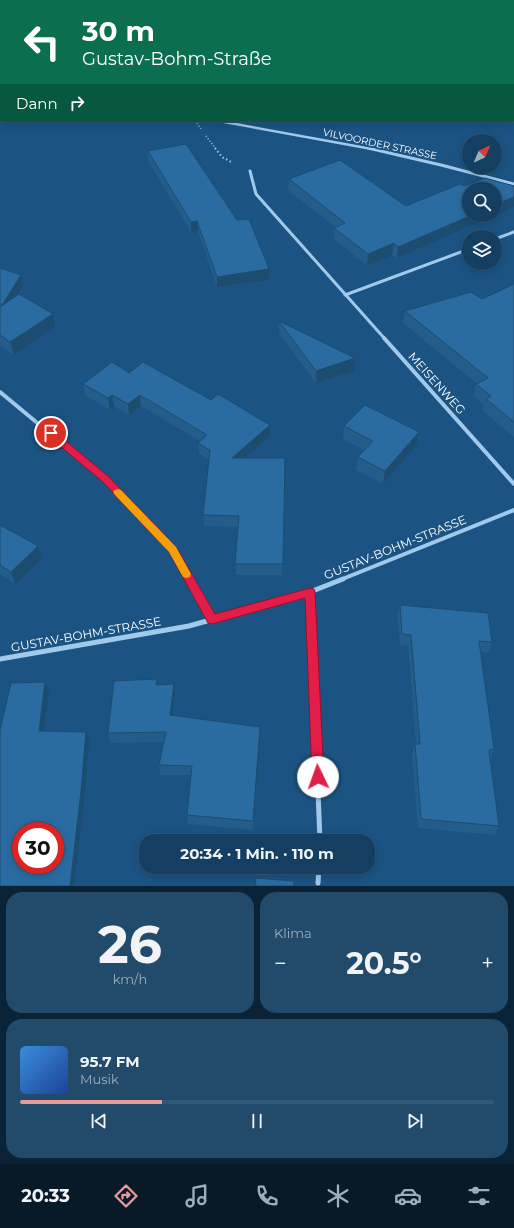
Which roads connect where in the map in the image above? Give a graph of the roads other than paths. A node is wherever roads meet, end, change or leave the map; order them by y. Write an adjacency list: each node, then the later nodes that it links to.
1 (224, 122): 3 (street, VILVOORDER STRASSE)
2 (250, 171): 7 (street, MEISENWEG)
3 (514, 184)
4 (514, 232): 5 (street)
5 (502, 236)
6 (462, 252): 7 (street)
7 (345, 295): 9 (street, MEISENWEG)
8 (0, 392): 12 (street)
9 (514, 484)
10 (514, 510): 11 (street, GUSTAV-BOHM-STRASSE)
11 (310, 592): 12 (street, GUSTAV-BOHM-STRASSE); 14 (street)
12 (212, 619): 13 (street, GUSTAV-BOHM-STRASSE)
13 (0, 659)
14 (320, 834)
15 (319, 874): 16 (street)
16 (318, 883)

